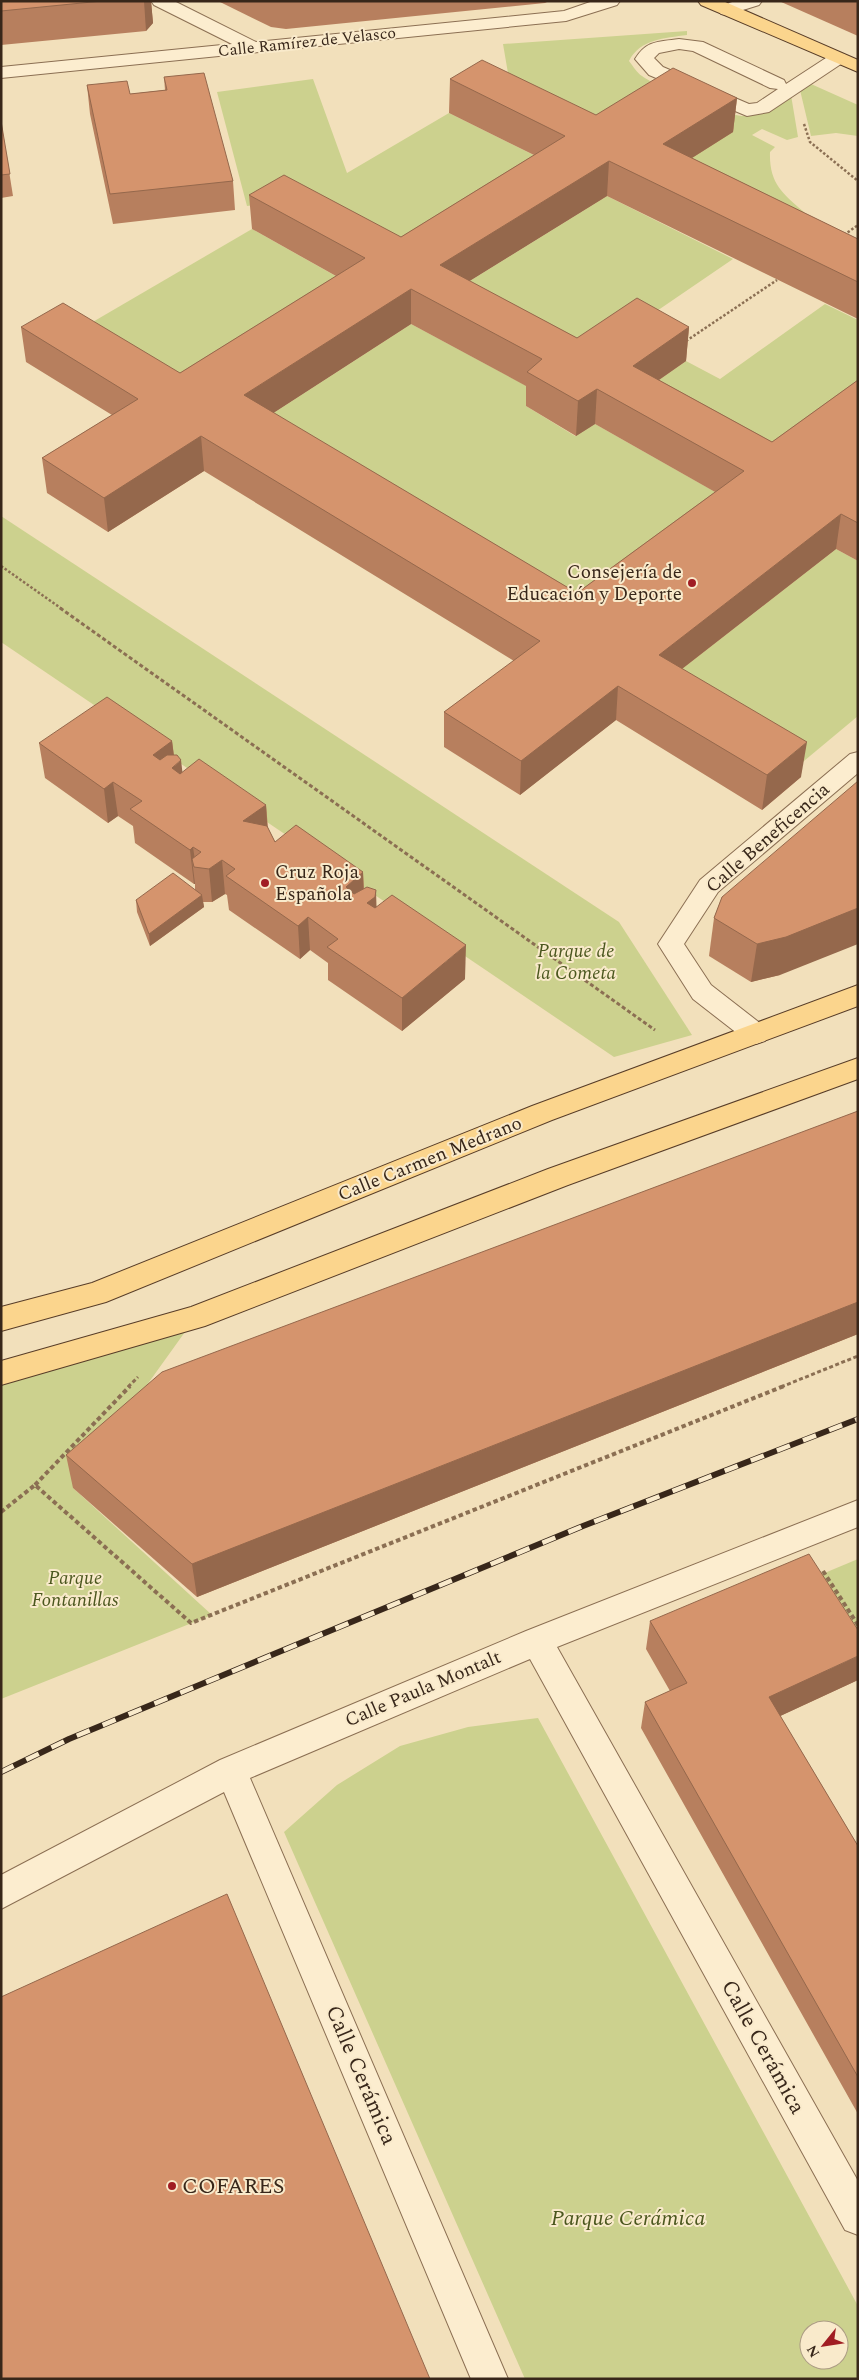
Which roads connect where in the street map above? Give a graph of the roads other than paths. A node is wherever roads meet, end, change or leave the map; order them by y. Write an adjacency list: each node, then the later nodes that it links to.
1 (160, 1): 6 (street)
2 (611, 1): 6 (street, Calle Ramírez de Velasco)
3 (707, 1): 5 (main road)
4 (753, 1): 5 (street)
5 (727, 10): 7 (main road)
6 (254, 48): 9 (street, Calle Ramírez de Velasco)
7 (838, 58): 8 (main road); 10 (street)
8 (858, 67)
9 (1, 73)
10 (785, 86): 10 (street)
11 (858, 760): 13 (street, Calle Beneficencia)
12 (858, 995): 13 (main road, Calle Carmen Medrano)
13 (756, 1034): 15 (main road, Calle Carmen Medrano)
14 (858, 1068): 16 (main road)
15 (1, 1319)
16 (1, 1373)
17 (858, 1513): 18 (street, Calle Paula Montalt)
18 (537, 1641): 19 (street, Calle Paula Montalt); 21 (street, Calle Cerámica)
19 (231, 1771): 20 (street, Calle Paula Montalt); 22 (street, Calle Cerámica)
20 (1, 1893)
21 (858, 2217)
22 (490, 2379)

